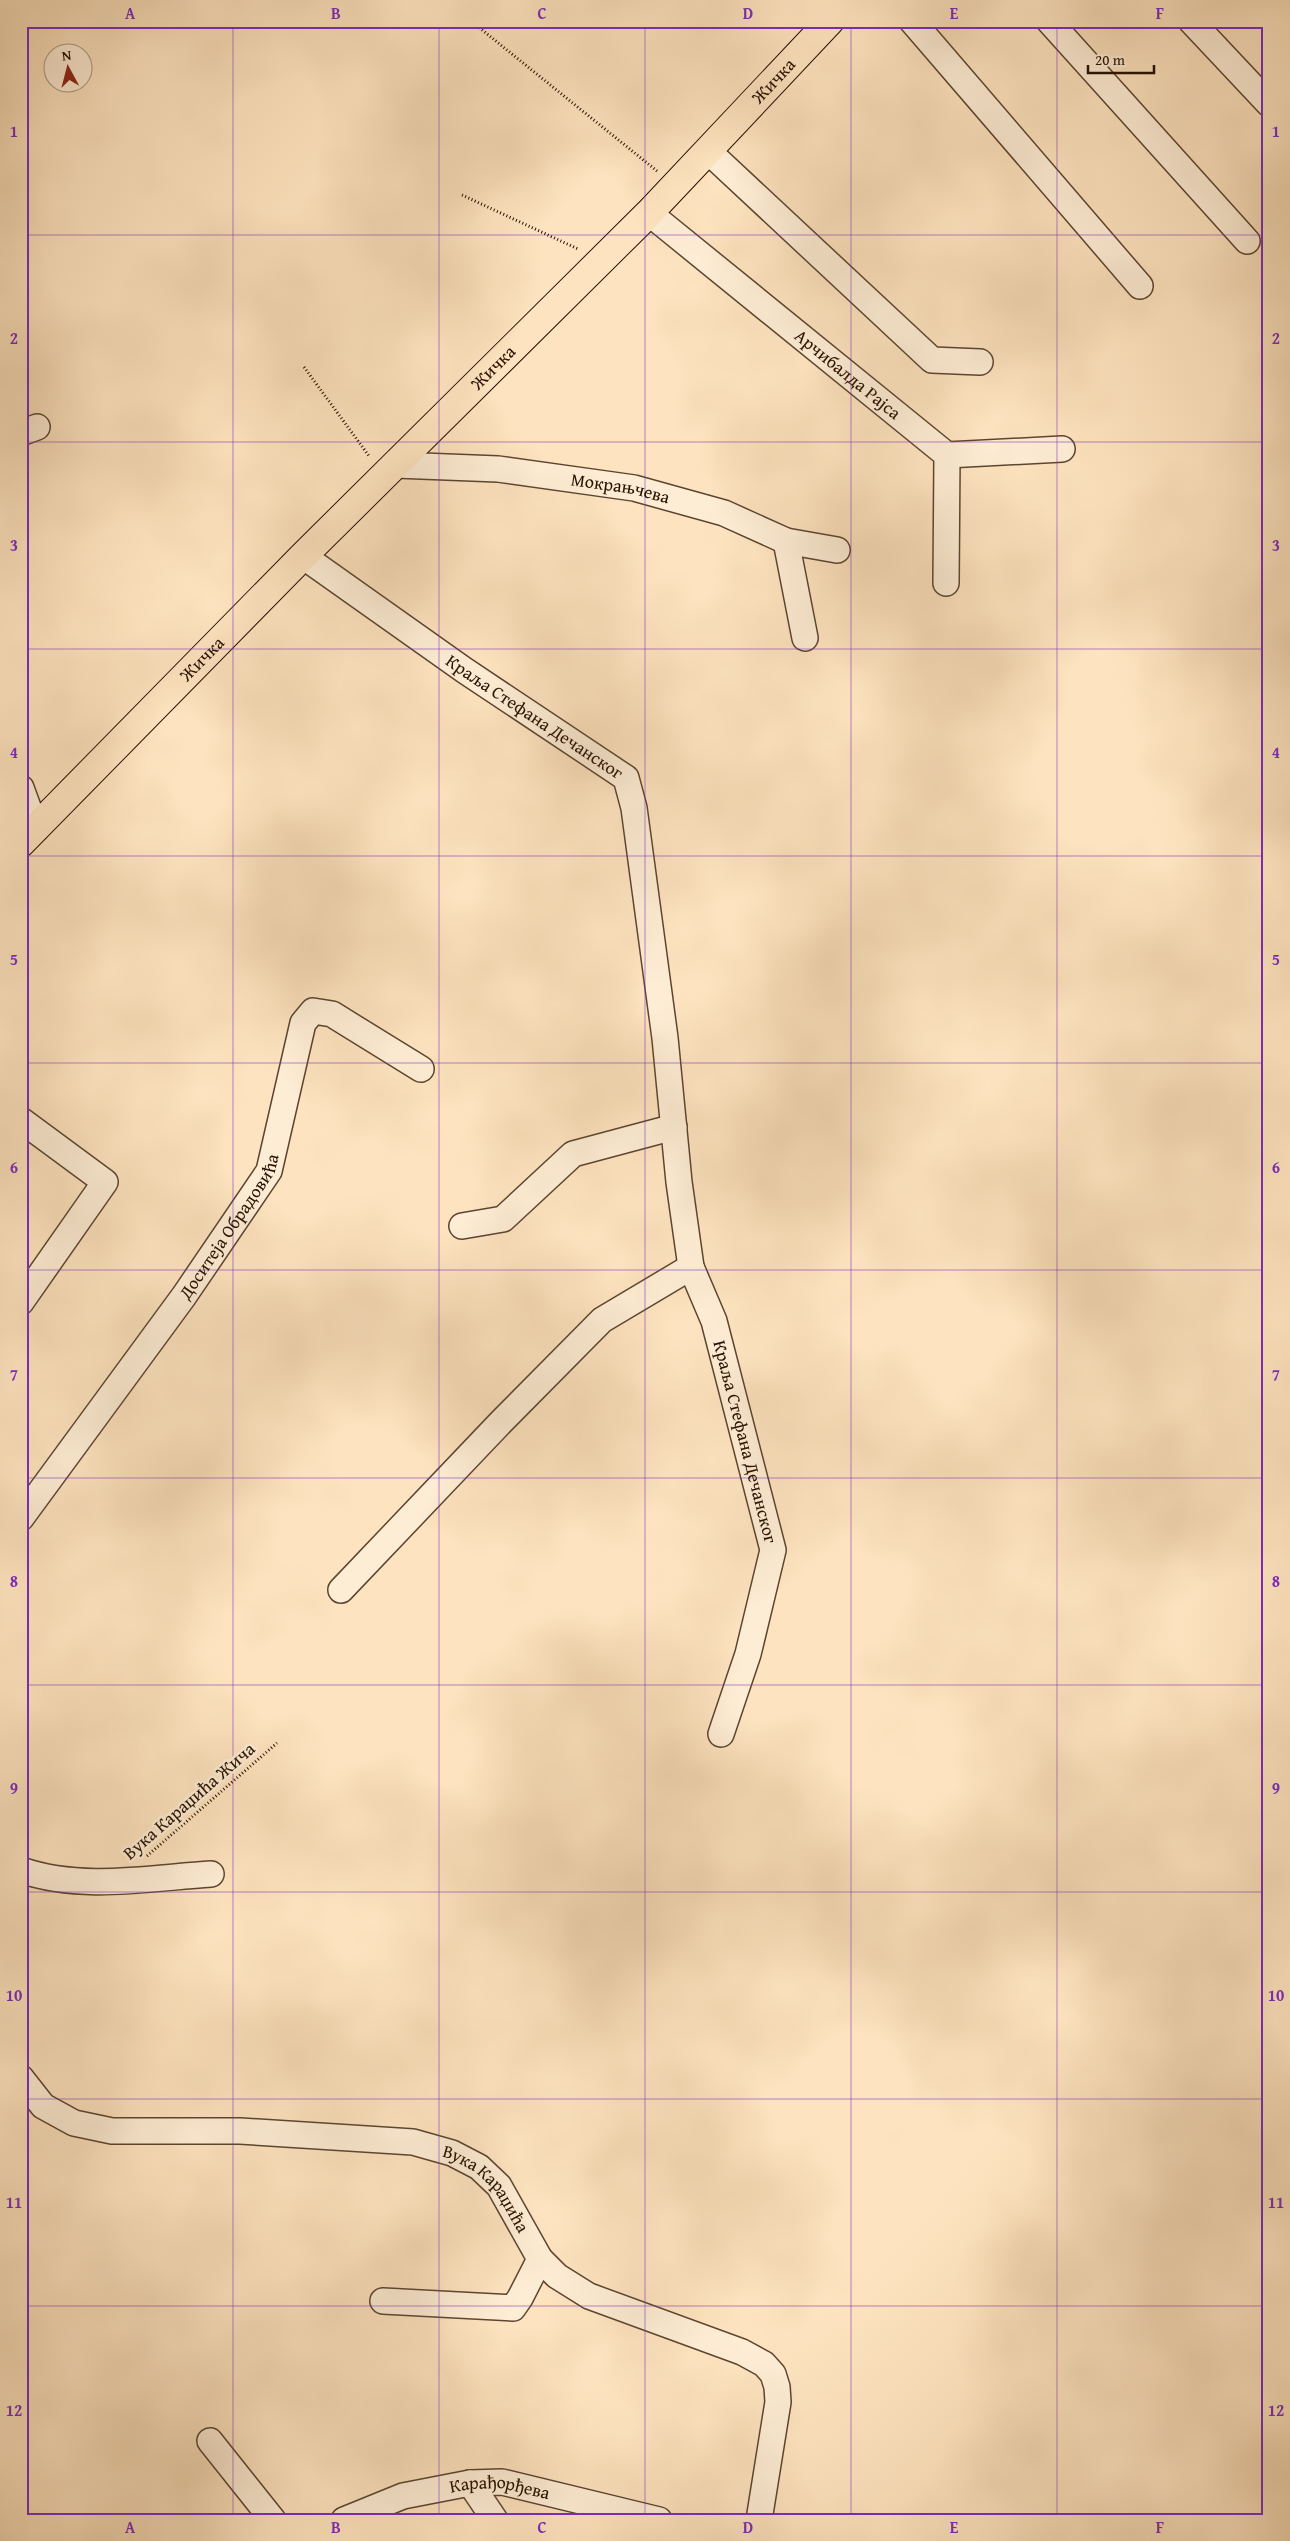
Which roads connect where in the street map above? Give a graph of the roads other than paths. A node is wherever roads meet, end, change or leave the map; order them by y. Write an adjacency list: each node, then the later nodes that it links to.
1 (830, 21): 6 (main road, Жичка)
2 (912, 21): 9 (street)
3 (1049, 21): 8 (street)
4 (1191, 21): 5 (street)
5 (1269, 104)
6 (708, 151): 7 (main road, Жичка); 10 (street)
7 (649, 213): 12 (street, Арчибалда Рајса); 13 (main road, Жичка)
8 (1247, 242)
9 (1140, 286)
10 (980, 362)
11 (1062, 449): 12 (street)
12 (947, 454): 17 (street)
13 (390, 471): 14 (street, Мокрањчева); 16 (main road, Жичка)
14 (786, 540): 15 (street, Мокрањчева); 18 (street)
15 (837, 550)
16 (303, 556): 20 (main road, Жичка); 23 (street, Краља Стефана Дечанског)
17 (946, 583)
18 (806, 638)
19 (21, 788): 20 (street)
20 (29, 836)
21 (421, 1069): 27 (street, Доситеја Обрадовића)
22 (21, 1120): 26 (street)
23 (674, 1127): 24 (street); 25 (street, Краља Стефана Дечанског)
24 (462, 1226)
25 (691, 1267): 28 (street); 29 (street, Краља Стефана Дечанског)
26 (21, 1302)
27 (21, 1518)
28 (341, 1590)
29 (720, 1734)
30 (21, 1870): 31 (street)
31 (211, 1874)
32 (21, 2078): 33 (street, Вука Караџића)
33 (540, 2258): 34 (street); 41 (street, Вука Караџића)
34 (384, 2301)
35 (210, 2441): 37 (street)
36 (470, 2483): 38 (street, Карађорђева); 39 (street); 40 (street, Карађорђева)
37 (273, 2520)
38 (344, 2520)
39 (495, 2520)
40 (659, 2520)
41 (759, 2520)

